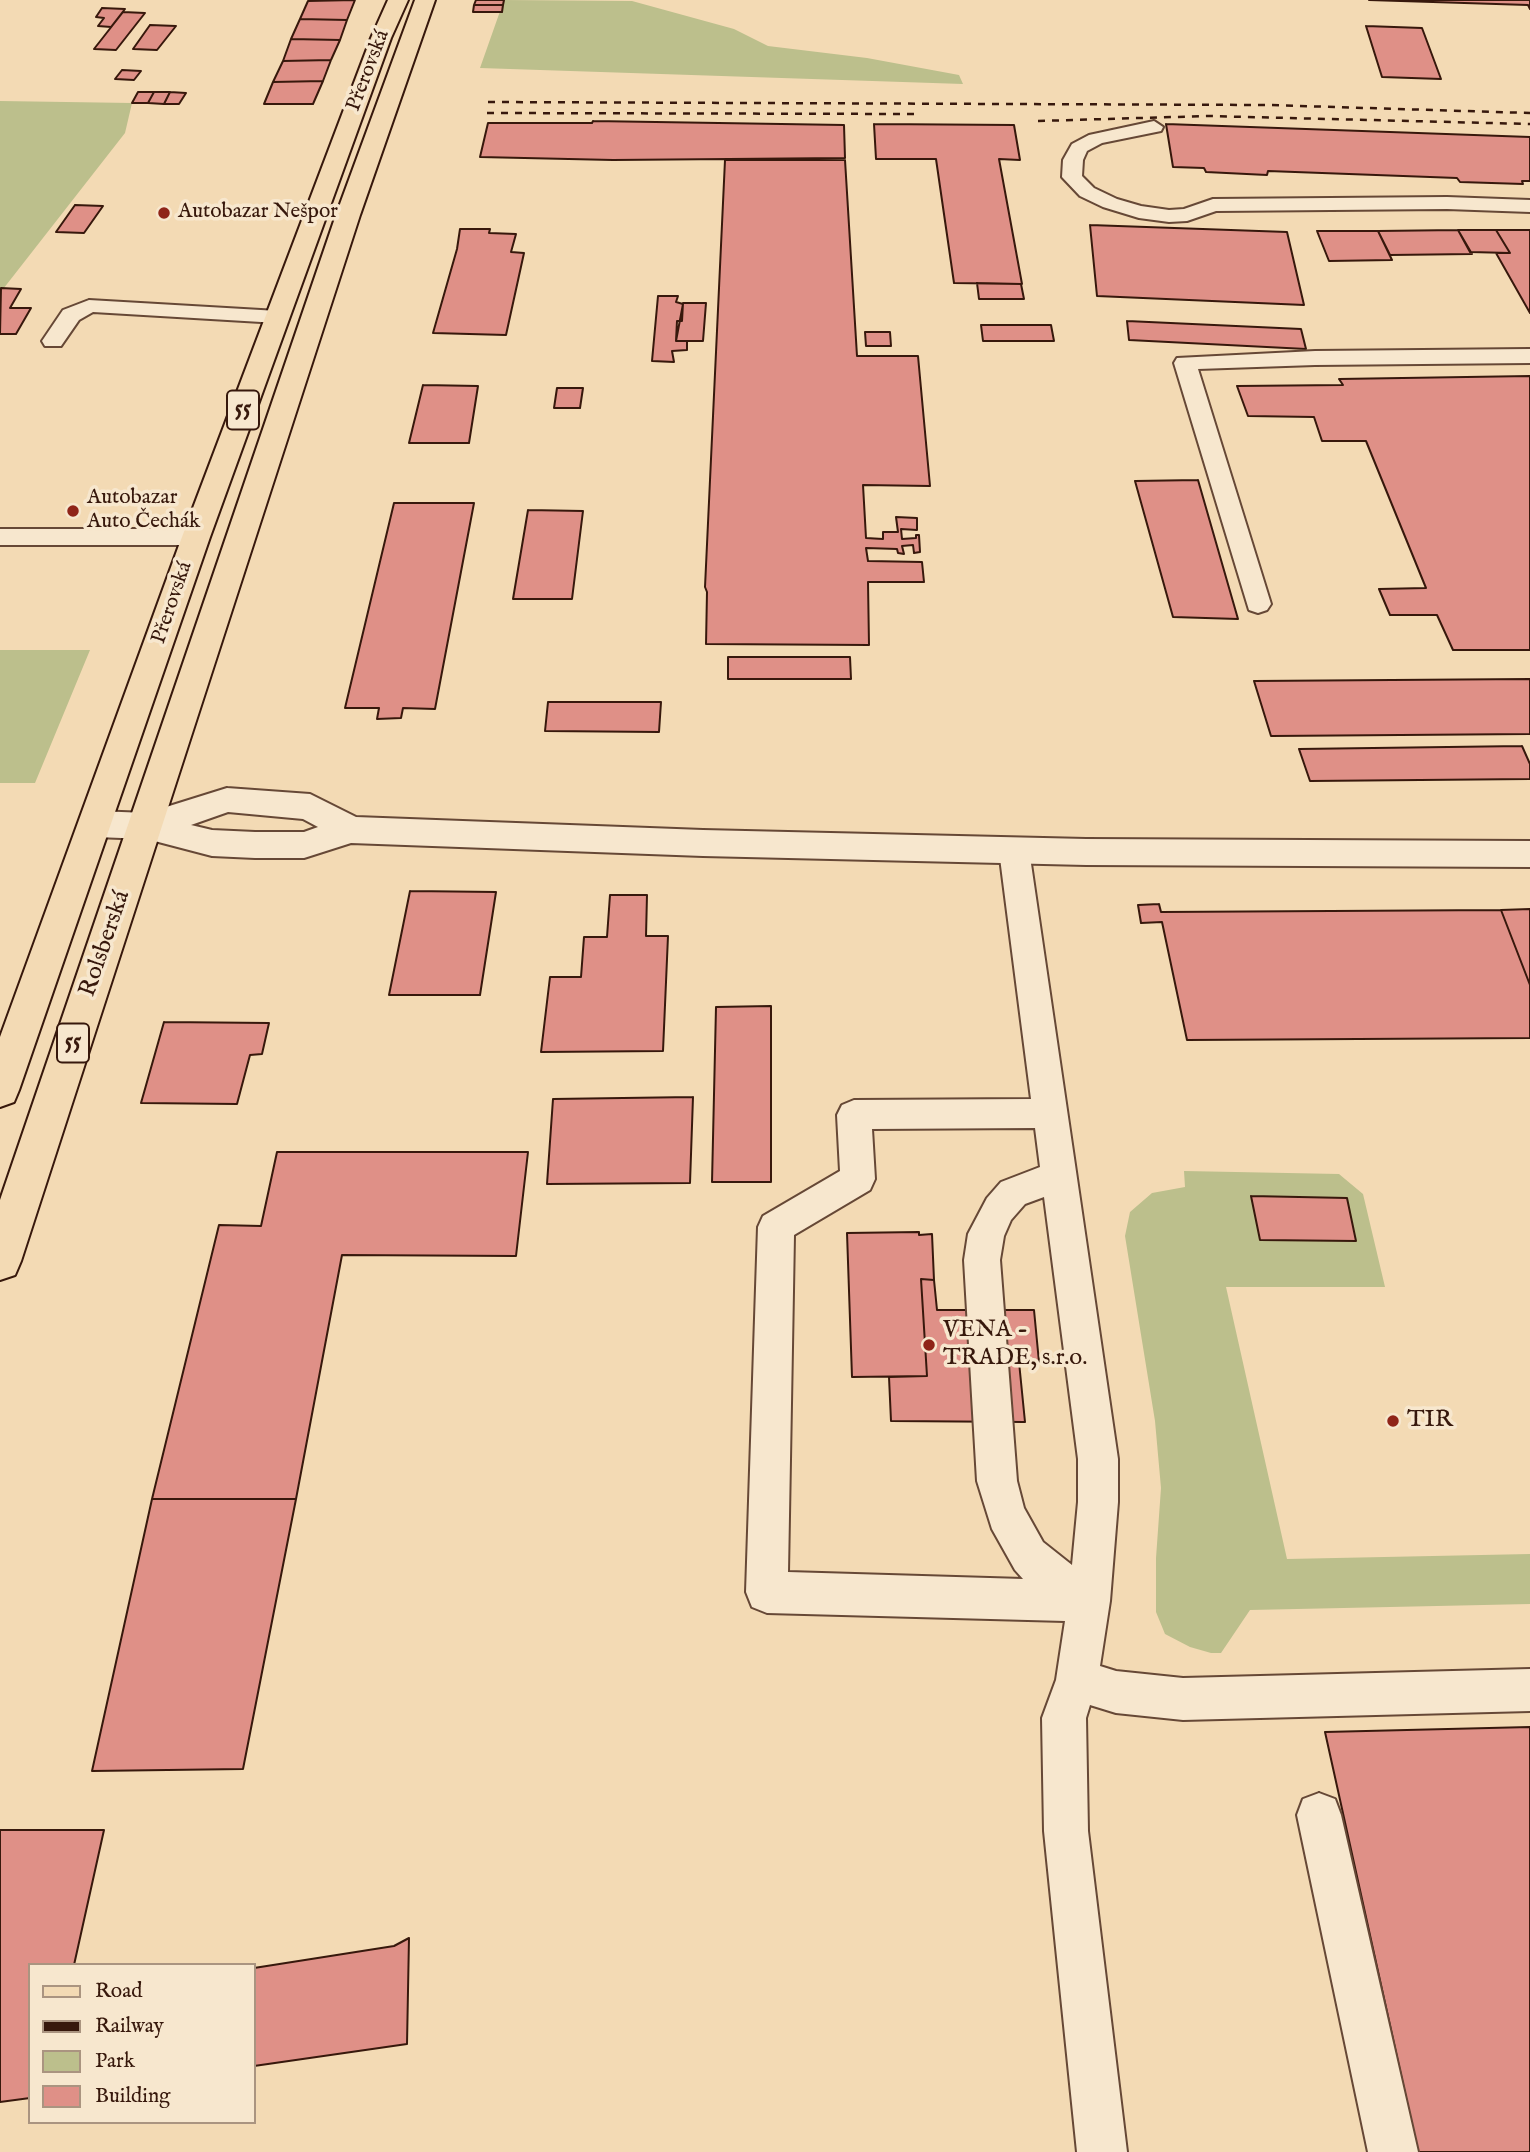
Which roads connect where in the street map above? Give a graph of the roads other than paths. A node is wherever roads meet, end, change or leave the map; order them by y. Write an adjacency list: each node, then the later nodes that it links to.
1 (398, 0): 5 (main road, Přerovská / 55)
2 (425, 0): 12 (main road, Přerovská / 55)
3 (1154, 127): 4 (lane)
4 (1530, 206)
5 (278, 317): 6 (lane); 9 (main road, Přerovská / 55)
6 (53, 341)
7 (1530, 356): 10 (lane)
8 (0, 537): 9 (lane)
9 (196, 537): 11 (main road, Přerovská / 55)
10 (1258, 604)
11 (96, 824): 12 (street); 15 (main road, Přerovská / 55)
12 (147, 826): 13 (street); 18 (main road, Rolsberská / 55)
13 (1014, 849): 14 (street); 16 (lane)
14 (1530, 854)
15 (0, 1090)
16 (1051, 1113): 17 (lane); 19 (lane)
17 (1060, 1179): 19 (lane); 19 (lane)
18 (0, 1261)
19 (1089, 1601): 20 (lane)
20 (1077, 1680): 21 (lane); 23 (lane)
21 (1530, 1690)
22 (1319, 1815): 24 (lane)
23 (1102, 2152)
24 (1393, 2152)

